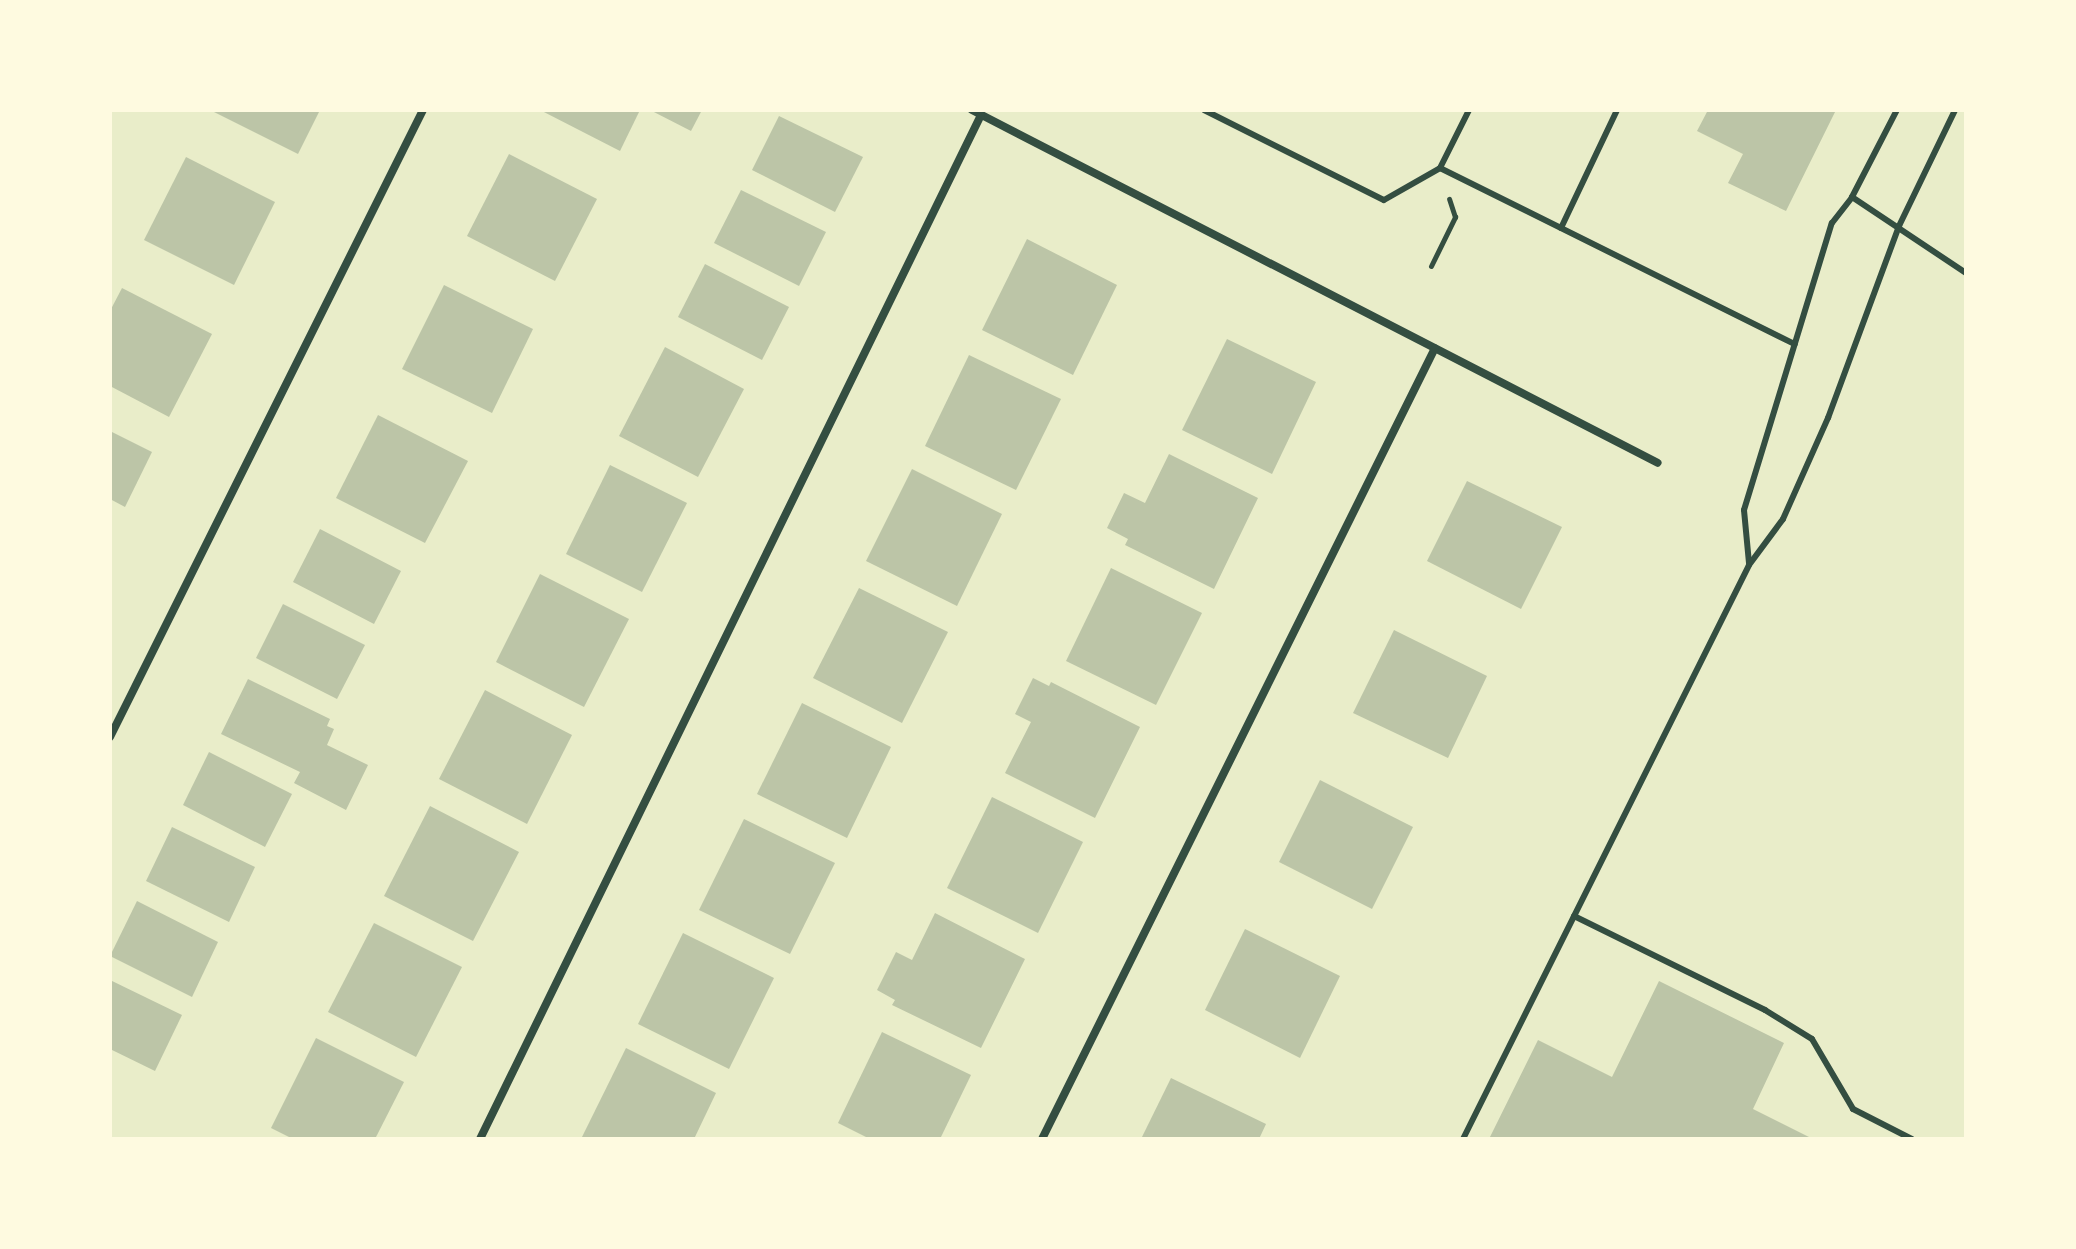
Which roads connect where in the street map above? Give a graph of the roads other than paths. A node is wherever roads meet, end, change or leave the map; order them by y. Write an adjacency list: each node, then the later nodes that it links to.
1 (423, 110): 18 (street)
2 (972, 110): 8 (street)
3 (1204, 110): 9 (lane)
4 (1469, 110): 9 (lane)
5 (1617, 110): 12 (lane)
6 (1897, 110): 10 (lane)
7 (1955, 110): 11 (lane)
8 (981, 115): 15 (street); 20 (street)
9 (1440, 168): 12 (lane)
10 (1852, 197): 11 (lane); 14 (lane)
11 (1899, 226): 13 (lane); 17 (lane)
12 (1561, 228): 14 (lane)
13 (1966, 273)
14 (1795, 344): 17 (lane)
15 (1435, 348): 16 (street); 21 (street)
16 (1658, 463)
17 (1749, 565): 19 (lane)
18 (110, 737)
19 (1574, 916): 22 (lane); 23 (lane)
20 (480, 1139)
21 (1042, 1139)
22 (1463, 1139)
23 (1912, 1139)

